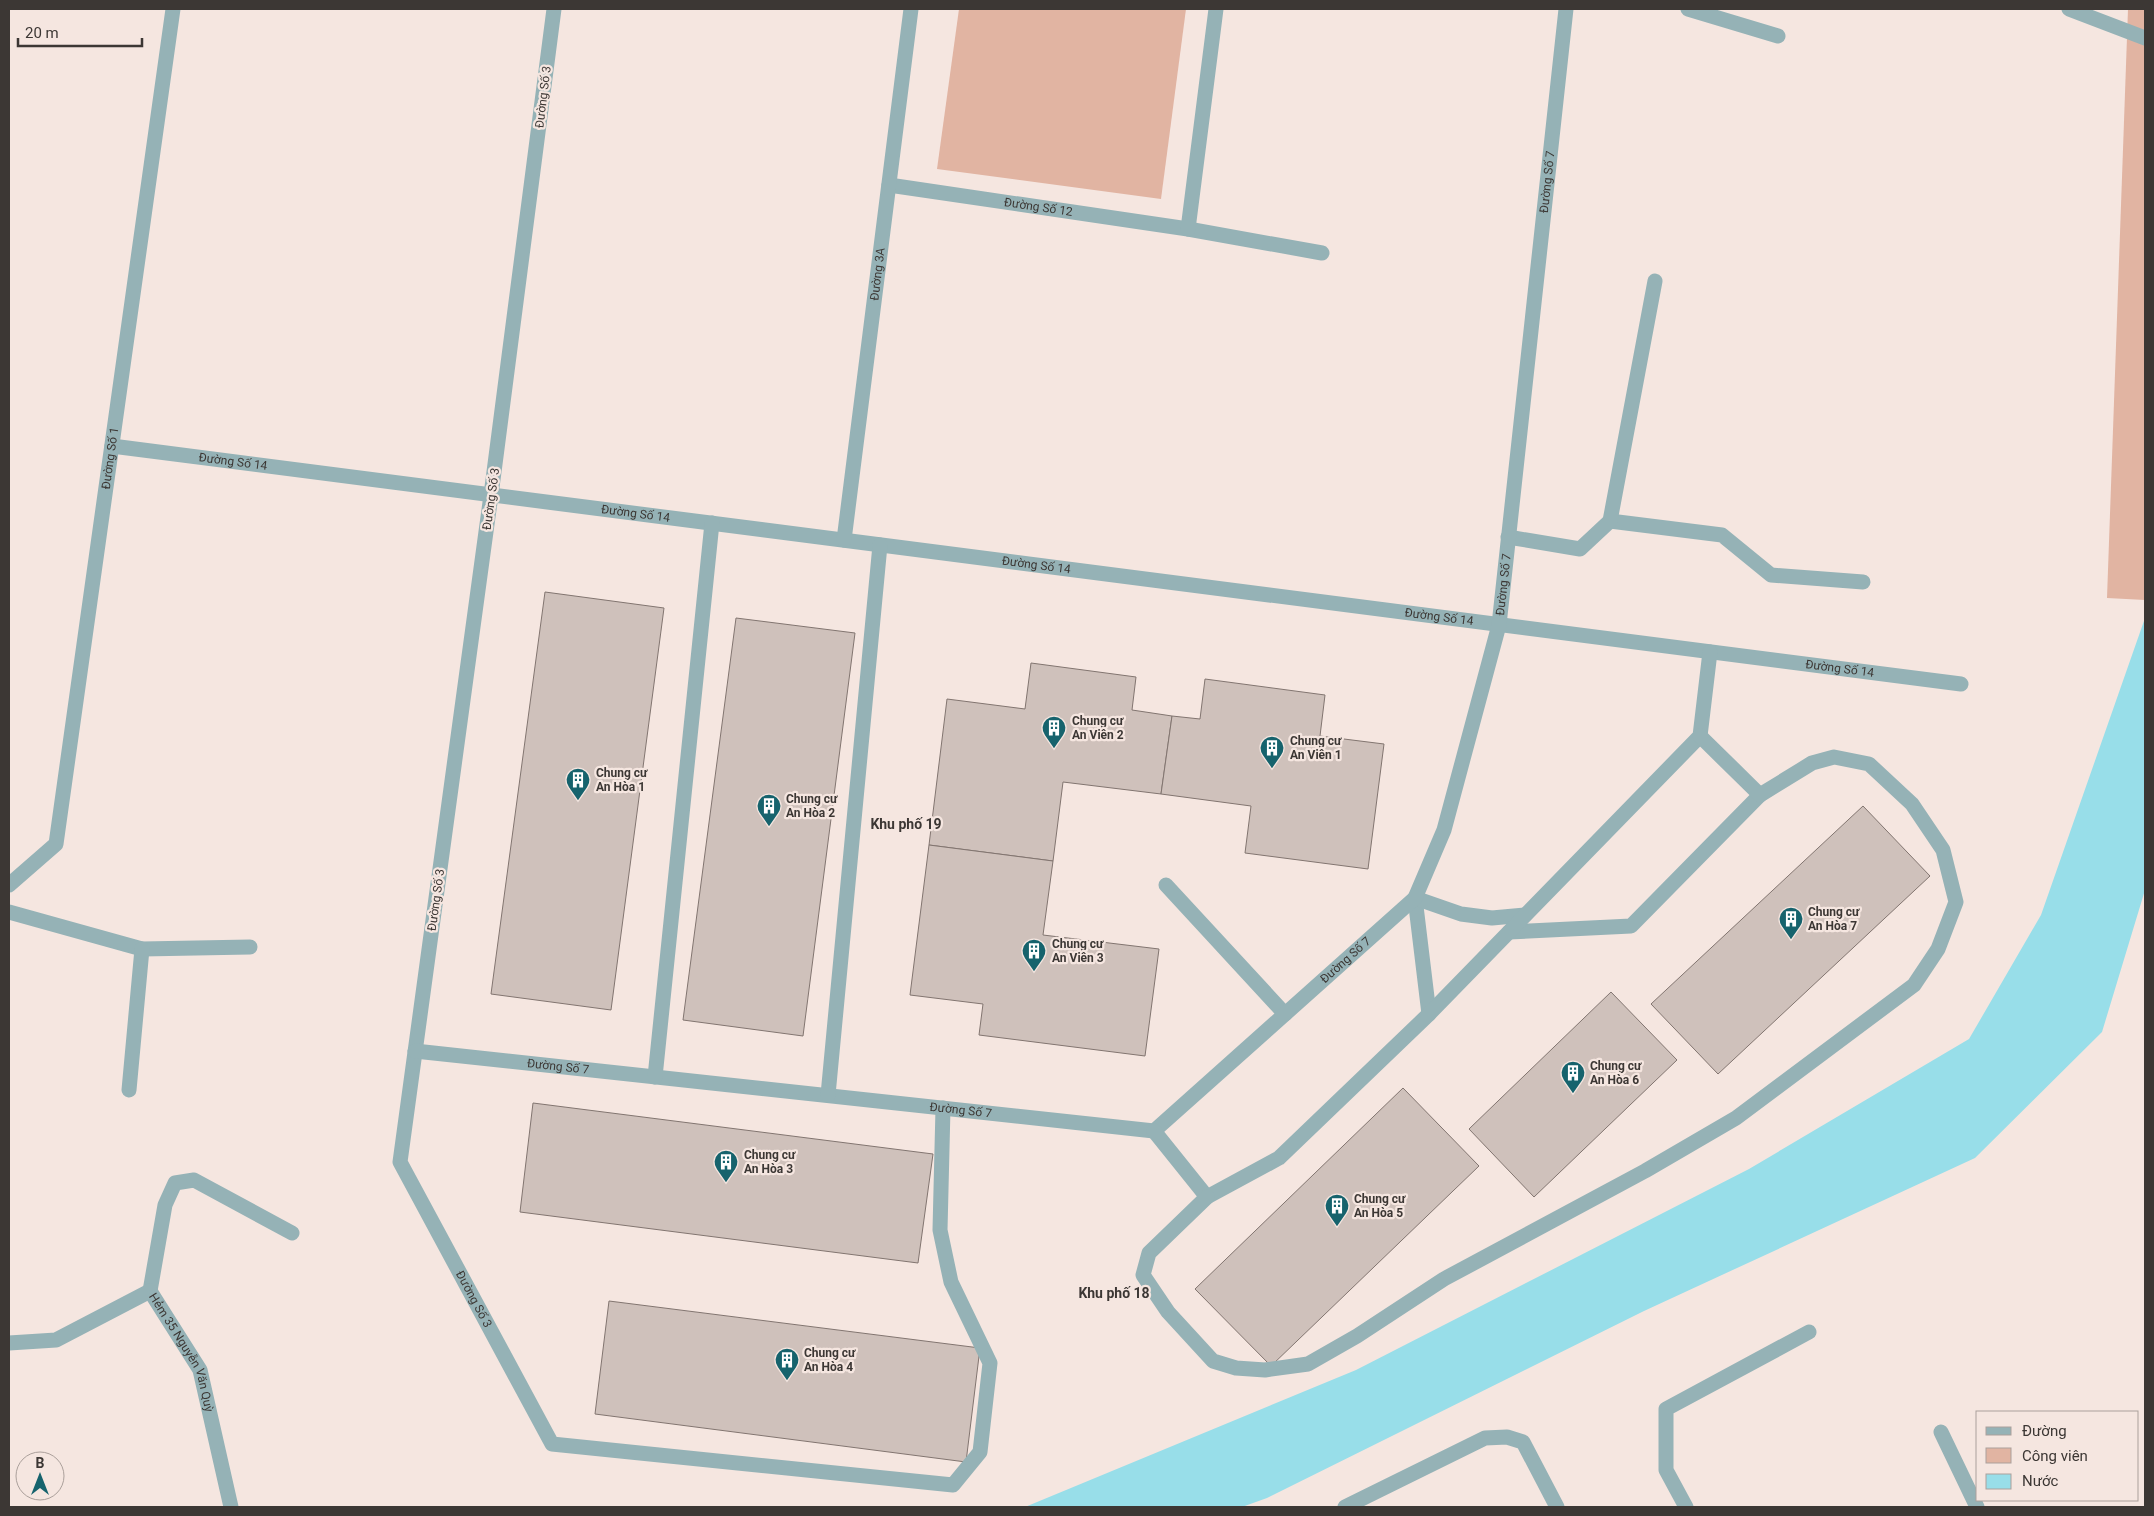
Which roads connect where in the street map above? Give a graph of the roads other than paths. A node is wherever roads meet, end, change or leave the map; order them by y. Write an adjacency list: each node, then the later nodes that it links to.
1 (173, 9): 14 (street, Đường Số 1)
2 (554, 9): 15 (street, Đường Số 3)
3 (911, 9): 10 (street, Đường 3A)
4 (1216, 9): 11 (street)
5 (1566, 9): 18 (street, Đường Số 7)
6 (1688, 9): 8 (street)
7 (2069, 9): 9 (street)
8 (1778, 36)
9 (2145, 38)
10 (890, 185): 11 (street, Đường Số 12); 19 (street, Đường 3A)
11 (1188, 229): 12 (street, Đường Số 12)
12 (1322, 253)
13 (1655, 281): 16 (street)
14 (112, 446): 15 (street, Đường Số 14); 27 (street, Đường Số 1)
15 (492, 494): 17 (street, Đường Số 14); 37 (street, Đường Số 3)
16 (1610, 521): 18 (street); 21 (street)
17 (712, 523): 19 (street, Đường Số 14); 38 (street)
18 (1508, 537): 22 (street, Đường Số 7)
19 (844, 540): 20 (street, Đường Số 14)
20 (880, 545): 22 (street, Đường Số 14); 40 (street)
21 (1863, 582)
22 (1499, 625): 23 (street, Đường Số 14); 29 (street, Đường Số 7)
23 (1710, 652): 24 (street, Đường Số 14); 25 (street)
24 (1961, 684)
25 (1700, 736): 26 (street); 31 (street)
26 (1760, 795): 32 (street); 43 (street)
27 (9, 885)
28 (1166, 885): 35 (street)
29 (1415, 898): 31 (street); 35 (street, Đường Số 7); 36 (street)
30 (9, 912): 34 (street)
31 (1525, 915): 32 (street)
32 (1509, 932): 36 (street)
33 (250, 947): 34 (street)
34 (142, 949): 39 (street)
35 (1285, 1014): 42 (street, Đường Số 7)
36 (1429, 1014): 43 (street)
37 (415, 1051): 38 (street, Đường Số 7); 41 (street, Đường Số 3)
38 (655, 1077): 40 (street, Đường Số 7)
39 (128, 1090)
40 (828, 1095): 41 (street, Đường Số 7)
41 (943, 1108): 42 (street, Đường Số 7)
42 (1154, 1130): 43 (street)
43 (1207, 1197)
44 (292, 1233): 45 (street)
45 (150, 1291): 47 (street, Hẻm 35 Nguyễn Văn Quỳ); 49 (street, Hẻm 35 Nguyễn Văn Quỳ)
46 (1809, 1332): 52 (street)
47 (9, 1343)
48 (1941, 1432): 53 (street)
49 (231, 1507)
50 (1345, 1507): 51 (street)
51 (1557, 1507)
52 (1686, 1507)
53 (1977, 1507)

